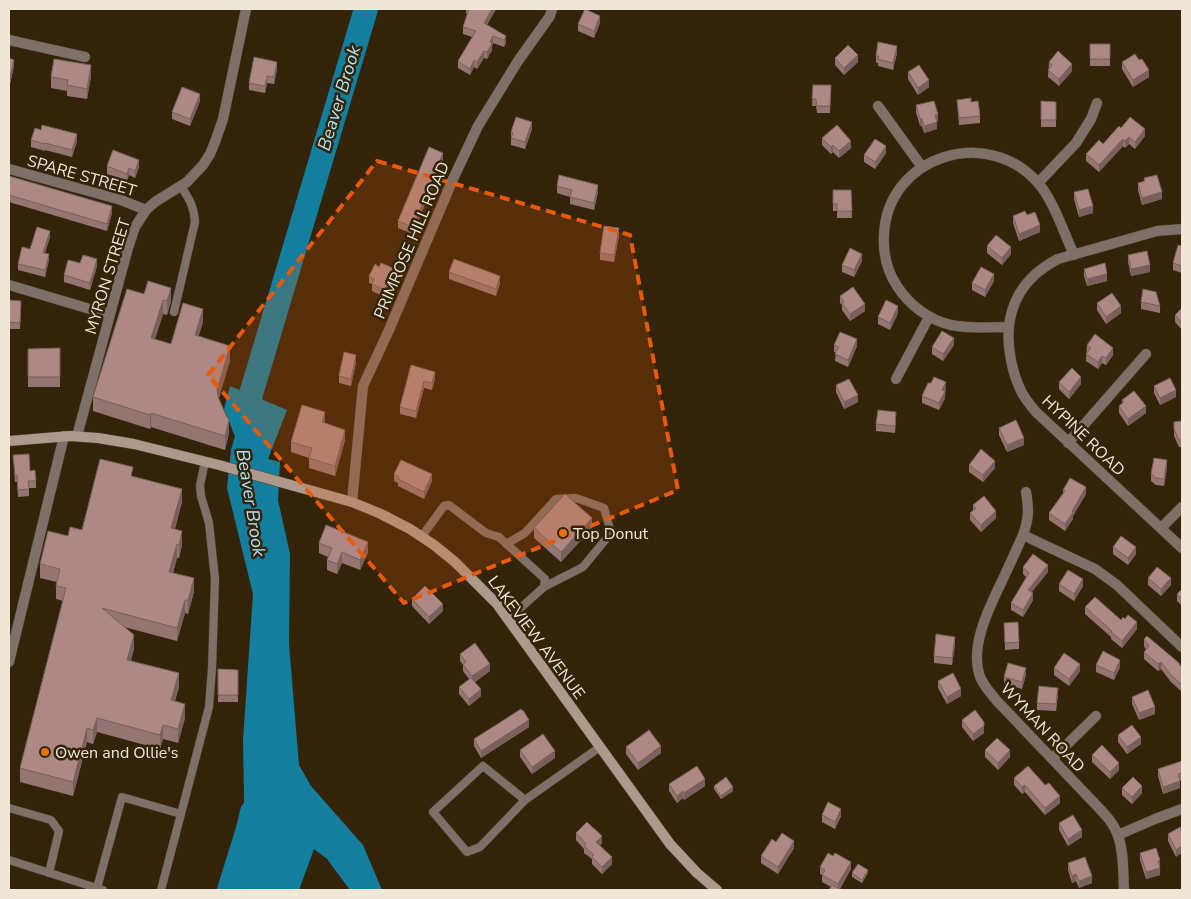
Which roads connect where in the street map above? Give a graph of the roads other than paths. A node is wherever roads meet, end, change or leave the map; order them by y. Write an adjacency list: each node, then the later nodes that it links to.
1 (246, 9): 10 (street, MYRON STREET)
2 (552, 9): 27 (street, PRIMROSE HILL ROAD)
3 (9, 40): 4 (street)
4 (86, 57)
5 (1097, 103): 9 (street)
6 (878, 106): 7 (street)
7 (922, 167): 9 (street); 17 (street)
8 (9, 169): 11 (street, SPARE STREET)
9 (1038, 183): 13 (street)
10 (181, 186): 11 (street, MYRON STREET); 15 (lane)
11 (146, 210): 16 (street, MYRON STREET)
12 (1182, 230): 13 (street, HYPINE ROAD)
13 (1074, 255): 18 (street, HYPINE ROAD)
14 (9, 285): 16 (street)
15 (174, 312)
16 (110, 315): 22 (street, MYRON STREET)
17 (929, 317): 18 (street); 20 (street)
18 (1008, 327): 24 (street, HYPINE ROAD)
19 (1146, 354): 24 (street)
20 (896, 379)
21 (64, 436): 22 (main road, LAKEVIEW AVENUE); 23 (main road, LAKEVIEW AVENUE); 37 (street)
22 (77, 436): 25 (main road, LAKEVIEW AVENUE)
23 (9, 441)
24 (1068, 443): 29 (street, HYPINE ROAD)
25 (205, 462): 27 (main road, LAKEVIEW AVENUE); 44 (lane)
26 (1026, 492): 31 (street, WYMAN ROAD)
27 (352, 502): 30 (main road, LAKEVIEW AVENUE)
28 (1182, 507): 29 (street)
29 (1161, 528): 33 (street, HYPINE ROAD)
30 (422, 536): 32 (lane); 35 (main road, LAKEVIEW AVENUE)
31 (1023, 536): 36 (street); 40 (street, WYMAN ROAD)
32 (506, 544): 34 (lane); 34 (lane)
33 (1182, 548)
34 (544, 587): 35 (lane)
35 (508, 619): 39 (main road, LAKEVIEW AVENUE)
36 (1182, 647)
37 (9, 662)
38 (1096, 716): 40 (street)
39 (600, 747): 41 (lane); 50 (main road, LAKEVIEW AVENUE)
40 (1052, 759): 45 (street, WYMAN ROAD)
41 (525, 800): 41 (lane)
42 (9, 808): 47 (lane)
43 (1182, 809): 45 (street)
44 (181, 814): 48 (lane); 49 (lane)
45 (1118, 835): 51 (street, WYMAN ROAD)
46 (9, 860): 47 (lane)
47 (49, 873): 48 (lane)
48 (100, 889)
49 (161, 890)
50 (716, 890)
51 (1124, 890)

